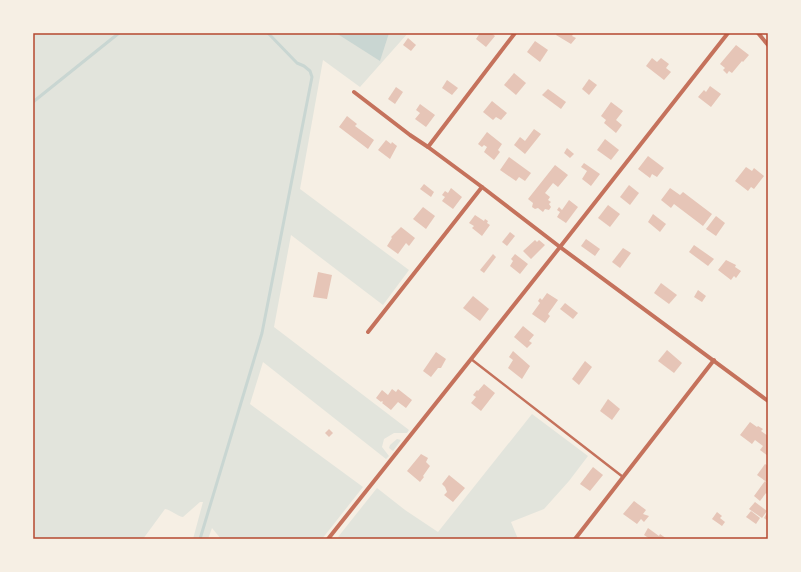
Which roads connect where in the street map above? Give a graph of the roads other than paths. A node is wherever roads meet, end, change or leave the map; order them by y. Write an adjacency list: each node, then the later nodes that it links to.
1 (515, 33): 6 (street)
2 (728, 33): 8 (street)
3 (758, 33): 4 (street)
4 (768, 44)
5 (354, 92): 6 (street)
6 (428, 147): 7 (street)
7 (482, 186): 8 (street); 9 (street)
8 (560, 247): 10 (street); 11 (street)
9 (368, 332)
10 (471, 359): 13 (lane); 14 (street)
11 (714, 360): 12 (street); 13 (street)
12 (768, 401)
13 (623, 477): 15 (street)
14 (328, 539)
15 (575, 539)

